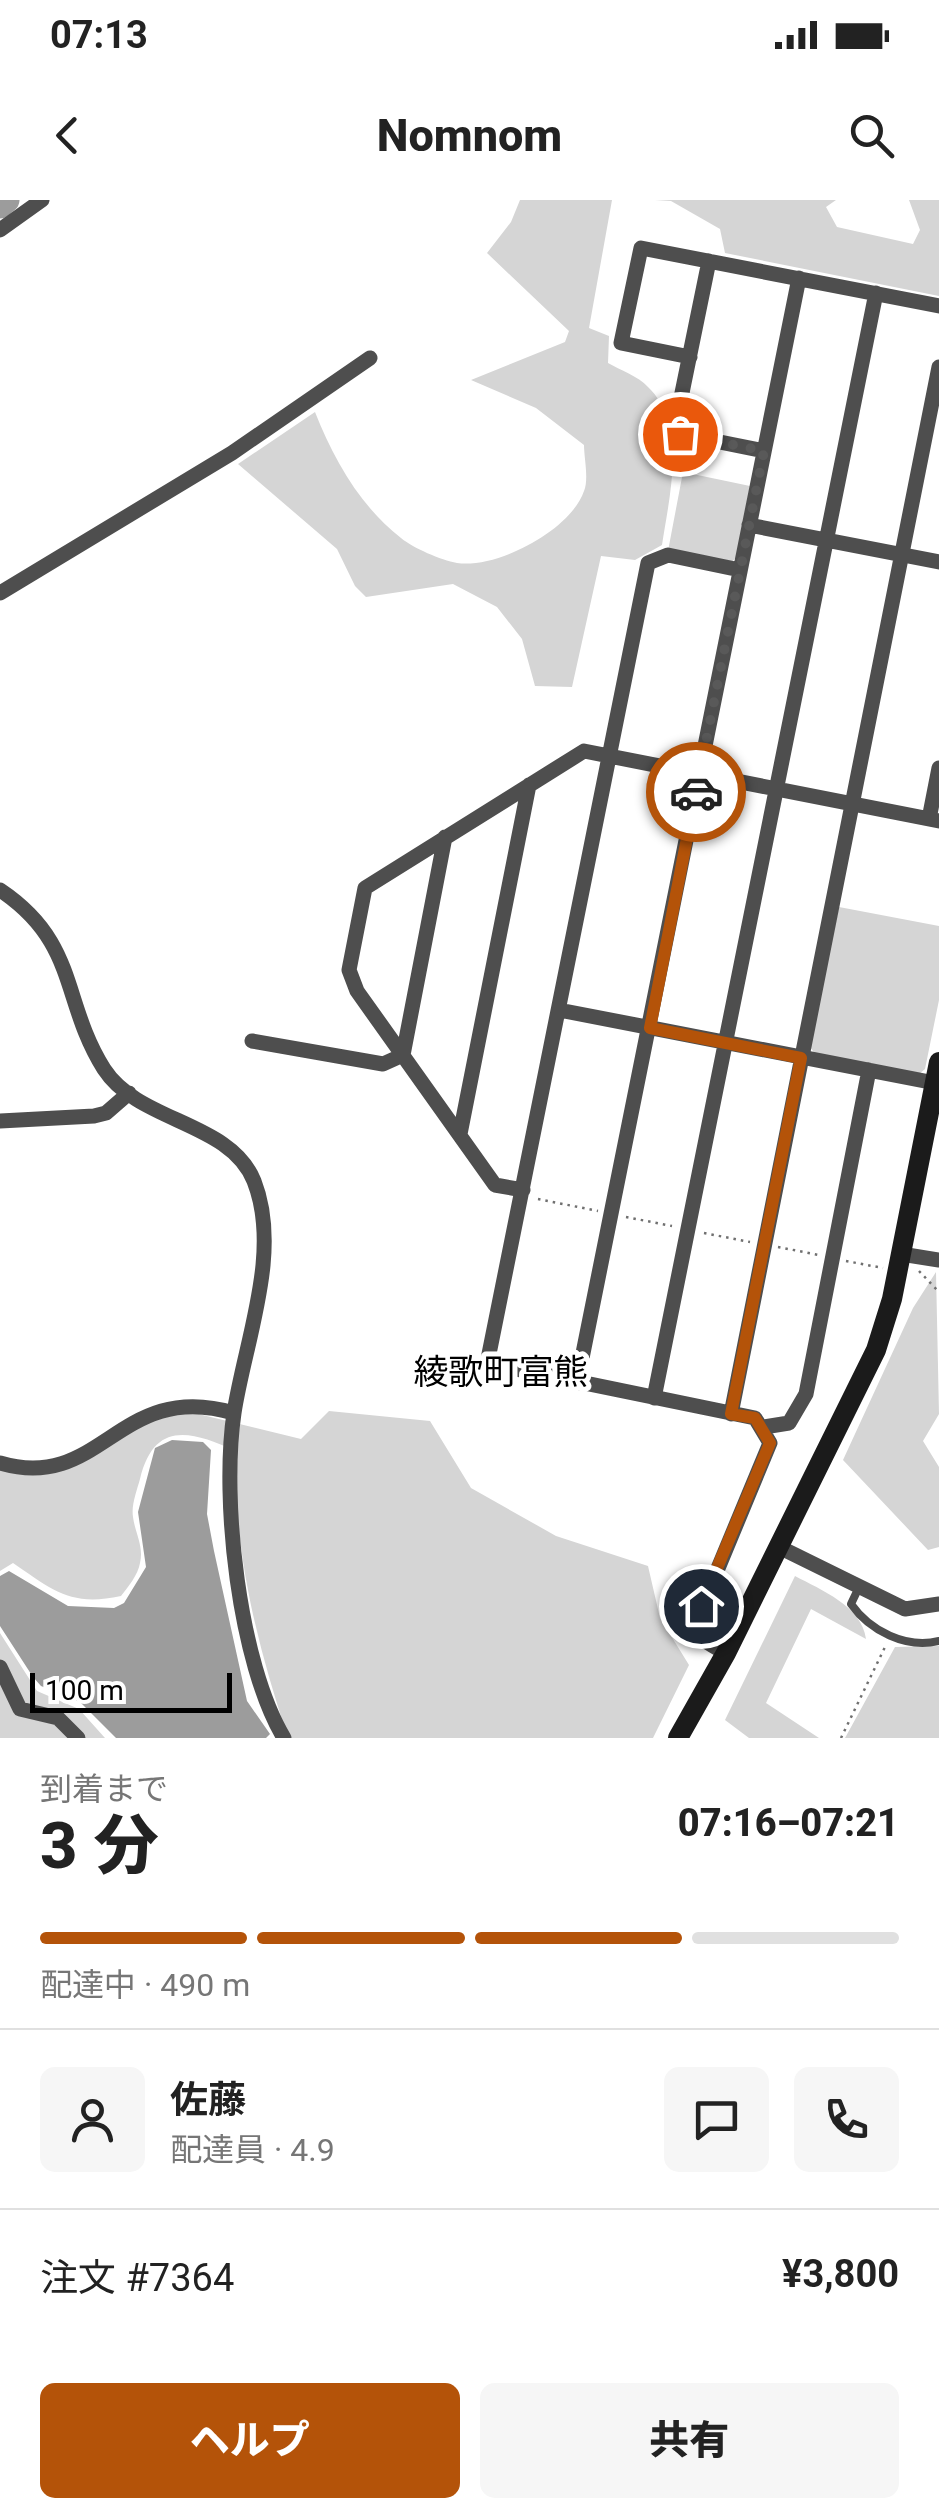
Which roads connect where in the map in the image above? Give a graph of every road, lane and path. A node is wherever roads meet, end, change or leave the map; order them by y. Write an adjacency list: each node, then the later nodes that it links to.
1 (42, 200): 2 (street)
2 (0, 230)
3 (709, 261): 4 (street); 7 (street); 7 (street)
4 (798, 278): 5 (street); 10 (street)
5 (876, 294): 6 (street); 12 (street)
6 (939, 306)
7 (690, 357): 10 (street)
8 (370, 358): 16 (street)
9 (939, 367): 13 (street)
10 (764, 451): 11 (street)
11 (749, 525): 12 (street); 15 (street)
12 (826, 540): 13 (street); 21 (street)
13 (902, 555): 14 (street); 22 (street)
14 (939, 562)
15 (740, 570): 17 (street); 19 (street)
16 (0, 592)
17 (610, 755): 19 (street); 20 (street); 26 (street)
18 (939, 768): 23 (street)
19 (699, 773): 21 (street); 27 (street)
20 (529, 785): 24 (street); 36 (street)
21 (776, 789): 22 (street); 29 (street)
22 (850, 804): 23 (street); 31 (street)
23 (934, 820)
24 (445, 837): 30 (street); 30 (street)
25 (0, 890): 34 (street)
26 (560, 1010): 27 (street); 37 (street)
27 (650, 1028): 29 (street); 38 (street)
28 (252, 1040): 30 (street)
29 (726, 1042): 31 (street); 39 (street)
30 (404, 1055): 36 (street)
31 (801, 1058): 32 (street); 40 (street)
32 (869, 1070): 33 (street); 41 (street)
33 (937, 1072): 43 (street)
34 (129, 1094): 35 (street); 47 (street)
35 (0, 1121)
36 (460, 1134): 37 (street)
37 (522, 1193): 38 (path); 45 (street)
38 (612, 1214): 39 (path); 45 (street)
39 (688, 1229): 40 (path); 46 (street)
40 (764, 1244): 41 (path); 48 (street)
41 (832, 1258): 43 (path); 49 (street)
42 (939, 1260): 43 (street)
43 (900, 1262): 44 (path); 51 (street)
44 (939, 1292)
45 (577, 1383): 46 (street)
46 (654, 1398): 48 (street)
47 (234, 1413): 50 (street); 59 (street)
48 (731, 1414): 49 (street)
49 (764, 1427): 56 (street)
50 (0, 1464)
51 (779, 1547): 52 (street); 56 (street)
52 (860, 1586): 53 (street); 54 (lane)
53 (939, 1604)
54 (890, 1636): 55 (lane); 61 (path)
55 (939, 1641)
56 (726, 1653): 60 (street)
57 (0, 1667): 58 (street)
58 (78, 1738)
59 (284, 1738)
60 (678, 1738)
61 (840, 1738)

